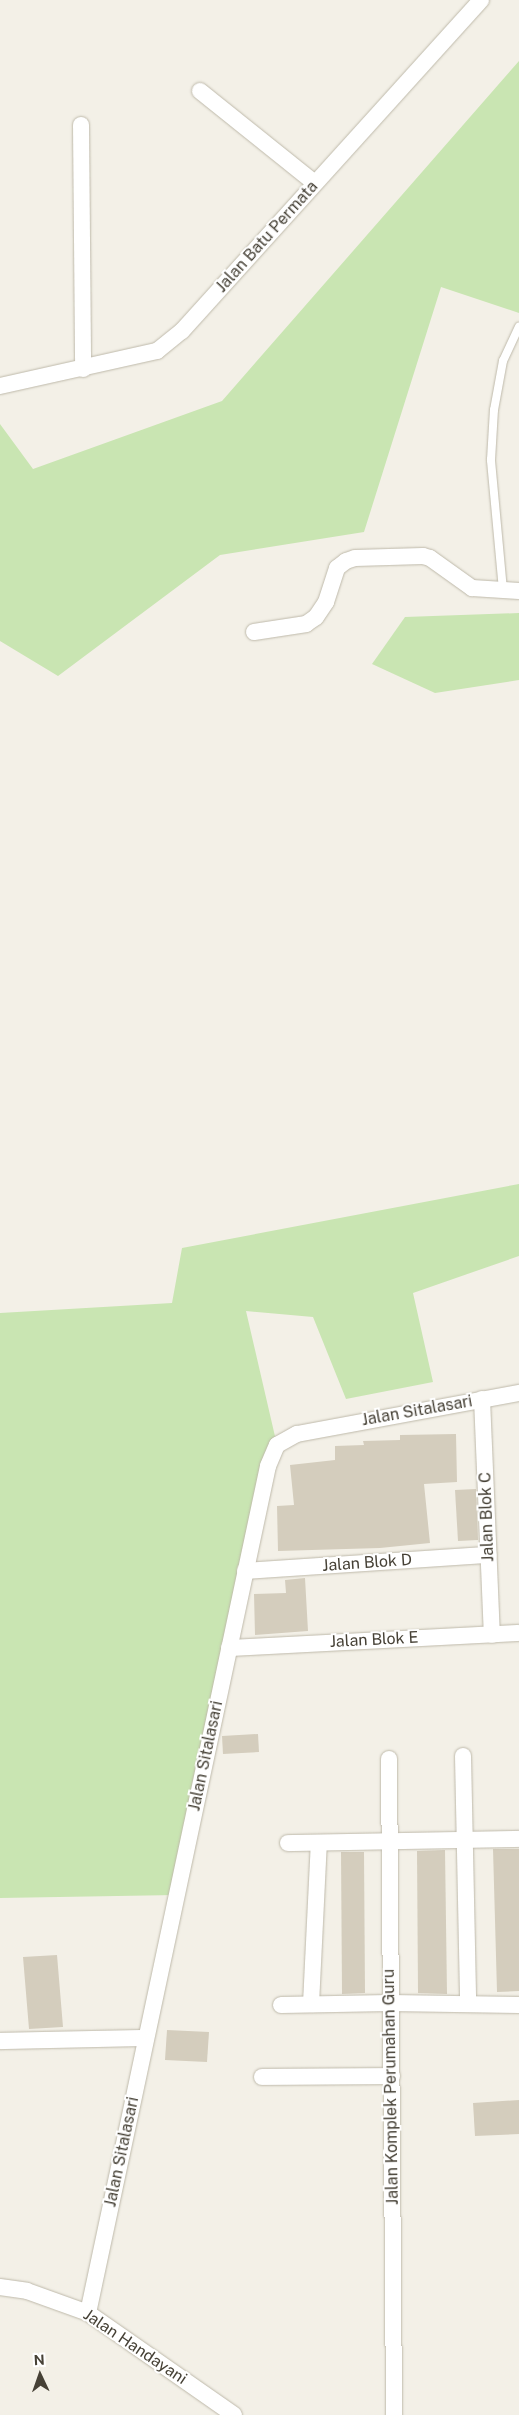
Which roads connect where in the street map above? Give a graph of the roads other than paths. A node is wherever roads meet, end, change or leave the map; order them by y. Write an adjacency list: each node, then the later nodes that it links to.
1 (481, 0): 4 (street, Jalan Batu Permata)
2 (200, 91): 4 (street)
3 (81, 125): 6 (street)
4 (315, 183): 6 (street, Jalan Batu Permata)
5 (519, 327): 8 (lane)
6 (83, 369): 7 (street, Jalan Batu Permata)
7 (0, 386)
8 (511, 590): 9 (street)
9 (254, 632)
10 (519, 1393): 11 (street, Jalan Sitalasari)
11 (482, 1399): 12 (street, Jalan Blok C); 13 (street, Jalan Sitalasari)
12 (488, 1555): 13 (street, Jalan Blok D); 15 (street, Jalan Blok C)
13 (245, 1571): 16 (street, Jalan Sitalasari)
14 (519, 1633): 15 (street, Jalan Blok E)
15 (492, 1635): 16 (street, Jalan Blok E)
16 (229, 1648): 29 (street, Jalan Sitalasari)
17 (463, 1756): 19 (street)
18 (389, 1759): 21 (street, Jalan Komplek Perumahan Guru)
19 (466, 1839): 20 (street); 21 (street); 26 (street)
20 (519, 1839)
21 (390, 1842): 23 (street); 24 (street, Jalan Komplek Perumahan Guru)
22 (288, 1843): 23 (street)
23 (319, 1843): 25 (street)
24 (390, 2003): 25 (street); 26 (street); 31 (street, Jalan Komplek Perumahan Guru)
25 (311, 2004): 27 (street)
26 (468, 2004): 28 (street)
27 (281, 2005)
28 (519, 2006)
29 (146, 2038): 30 (street); 34 (street, Jalan Sitalasari)
30 (0, 2042)
31 (392, 2076): 32 (street); 36 (street, Jalan Komplek Perumahan Guru)
32 (262, 2077)
33 (0, 2287): 34 (street, Jalan Handayani)
34 (88, 2312): 35 (street, Jalan Handayani)
35 (234, 2415)
36 (394, 2415)

